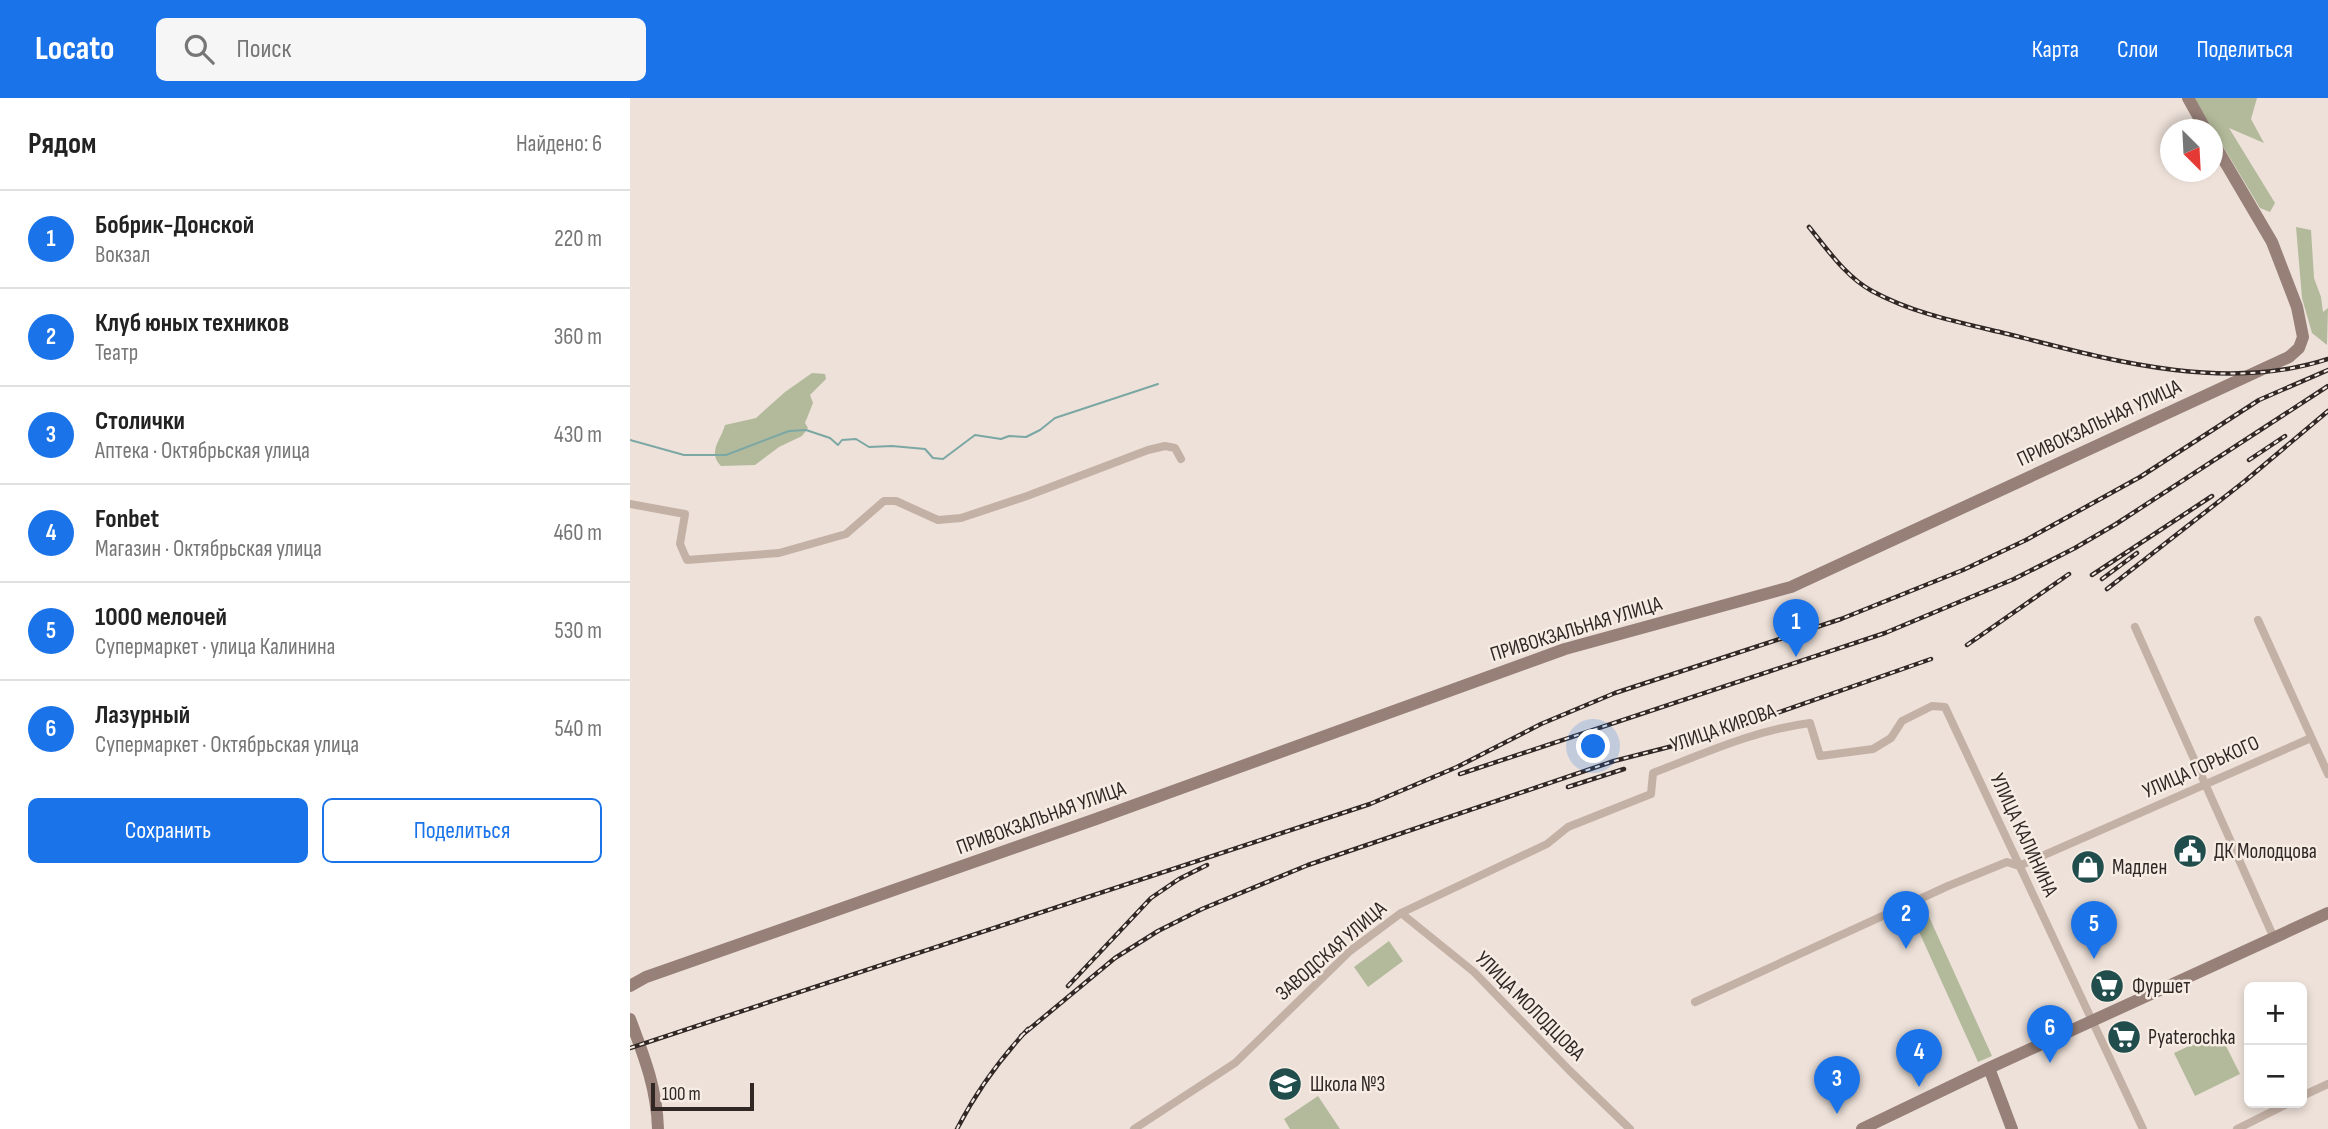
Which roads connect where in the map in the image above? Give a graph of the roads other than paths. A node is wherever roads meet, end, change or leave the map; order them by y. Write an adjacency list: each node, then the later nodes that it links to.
1 (2188, 98): 2 (street)
2 (2200, 119)
3 (2223, 157): 17 (street, ПРИВОКЗАЛЬНАЯ УЛИЦА)
4 (1181, 459): 5 (street)
5 (630, 504)
6 (2258, 620): 8 (street)
7 (2135, 628): 11 (street)
8 (2311, 738): 10 (street); 11 (street, УЛИЦА ГОРЬКОГО)
9 (1849, 751): 12 (street, УЛИЦА КИРОВА); 13 (street, УЛИЦА КАЛИНИНА)
10 (2328, 774)
11 (2205, 784): 13 (street, УЛИЦА ГОРЬКОГО); 16 (street)
12 (1568, 827): 14 (street, ЗАВОДСКАЯ УЛИЦА)
13 (2019, 866): 18 (street, УЛИЦА ГОРЬКОГО); 20 (street, УЛИЦА КАЛИНИНА)
14 (1401, 913): 26 (street, ЗАВОДСКАЯ УЛИЦА); 27 (street, УЛИЦА МОЛОДЦОВА)
15 (2328, 913): 16 (street)
16 (2274, 938): 20 (street)
17 (630, 986)
18 (1695, 1002)
19 (630, 1019): 25 (street)
20 (2092, 1021): 21 (street); 30 (street, УЛИЦА КАЛИНИНА)
21 (1989, 1068): 28 (street); 29 (street)
22 (2328, 1084): 23 (street)
23 (2307, 1094)
24 (2279, 1108): 31 (street)
25 (658, 1129)
26 (1134, 1129)
27 (1630, 1129)
28 (1862, 1129)
29 (2012, 1129)
30 (2143, 1129)
31 (2237, 1129)

